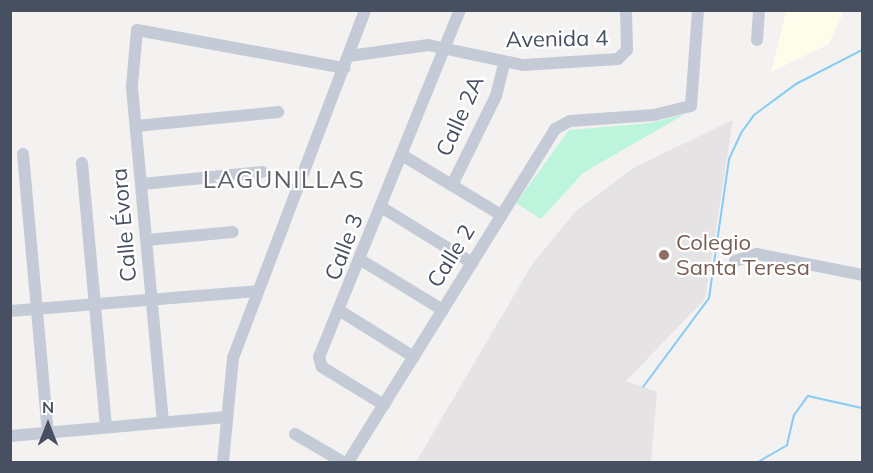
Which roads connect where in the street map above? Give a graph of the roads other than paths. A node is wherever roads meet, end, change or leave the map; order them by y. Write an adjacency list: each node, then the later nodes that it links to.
1 (365, 10): 8 (street)
2 (460, 10): 7 (street, Calle 3)
3 (626, 10): 9 (street, Avenida 4)
4 (698, 10): 20 (street, Calle 2)
5 (759, 10): 6 (street)
6 (757, 40)
7 (446, 48): 8 (street, Avenida 4); 9 (street, Avenida 4); 14 (street, Calle 3)
8 (349, 56): 10 (street)
9 (504, 63): 18 (street, Calle 2A)
10 (345, 68): 12 (street, Calle Évora); 27 (street)
11 (278, 112): 12 (street)
12 (136, 126): 17 (street, Calle Évora)
13 (23, 154): 30 (street)
14 (402, 155): 18 (street); 19 (street, Calle 3)
15 (82, 164): 29 (street)
16 (262, 172): 17 (street)
17 (142, 184): 22 (street, Calle Évora)
18 (452, 185): 20 (street)
19 (381, 207): 23 (street, Calle 3); 25 (street)
20 (501, 215): 25 (street, Calle 2)
21 (233, 232): 22 (street)
22 (147, 240): 28 (street, Calle Évora)
23 (361, 260): 31 (street); 33 (street, Calle 3)
24 (735, 261): 26 (street)
25 (472, 263): 31 (street, Calle 2)
26 (862, 275)
27 (258, 291): 28 (street); 36 (street)
28 (152, 300): 29 (street); 37 (street, Calle Évora)
29 (94, 303): 30 (street); 38 (street)
30 (37, 308): 32 (street); 39 (street)
31 (443, 310): 34 (street, Calle 2)
32 (10, 311)
33 (342, 312): 34 (street); 35 (street, Calle 3)
34 (414, 357): 35 (street, Calle 2)
35 (384, 405): 44 (street, Calle 2)
36 (226, 417): 37 (street); 42 (street)
37 (163, 422): 38 (street)
38 (106, 427): 39 (street)
39 (48, 433): 41 (street)
40 (295, 434): 43 (street)
41 (10, 436)
42 (224, 462)
43 (343, 462)
44 (348, 462)

